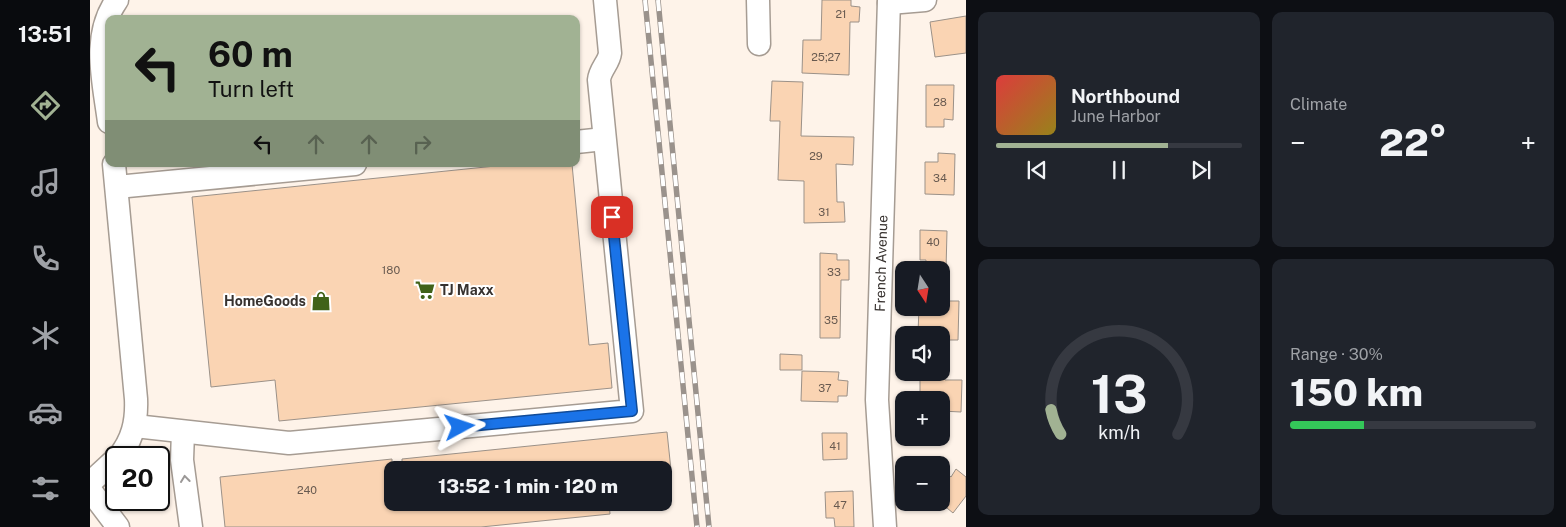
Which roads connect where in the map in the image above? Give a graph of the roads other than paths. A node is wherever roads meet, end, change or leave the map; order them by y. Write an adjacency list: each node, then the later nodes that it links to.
1 (117, 0): 6 (street)
2 (605, 0): 10 (street)
3 (758, 0): 8 (street)
4 (925, 0): 5 (street)
5 (889, 1): 23 (street, French Avenue)
6 (110, 15)
7 (105, 26): 9 (street)
8 (759, 44)
9 (105, 82)
10 (604, 139): 11 (street); 16 (street)
11 (580, 142)
12 (114, 167): 14 (street)
13 (324, 167): 14 (street)
14 (117, 187): 15 (street)
15 (135, 426): 16 (street); 17 (street)
16 (183, 432): 22 (street, one-way to 16)
17 (126, 446)
18 (105, 469): 19 (street)
19 (90, 483)
20 (94, 503): 21 (street)
21 (118, 527)
22 (191, 527)
23 (885, 527)

